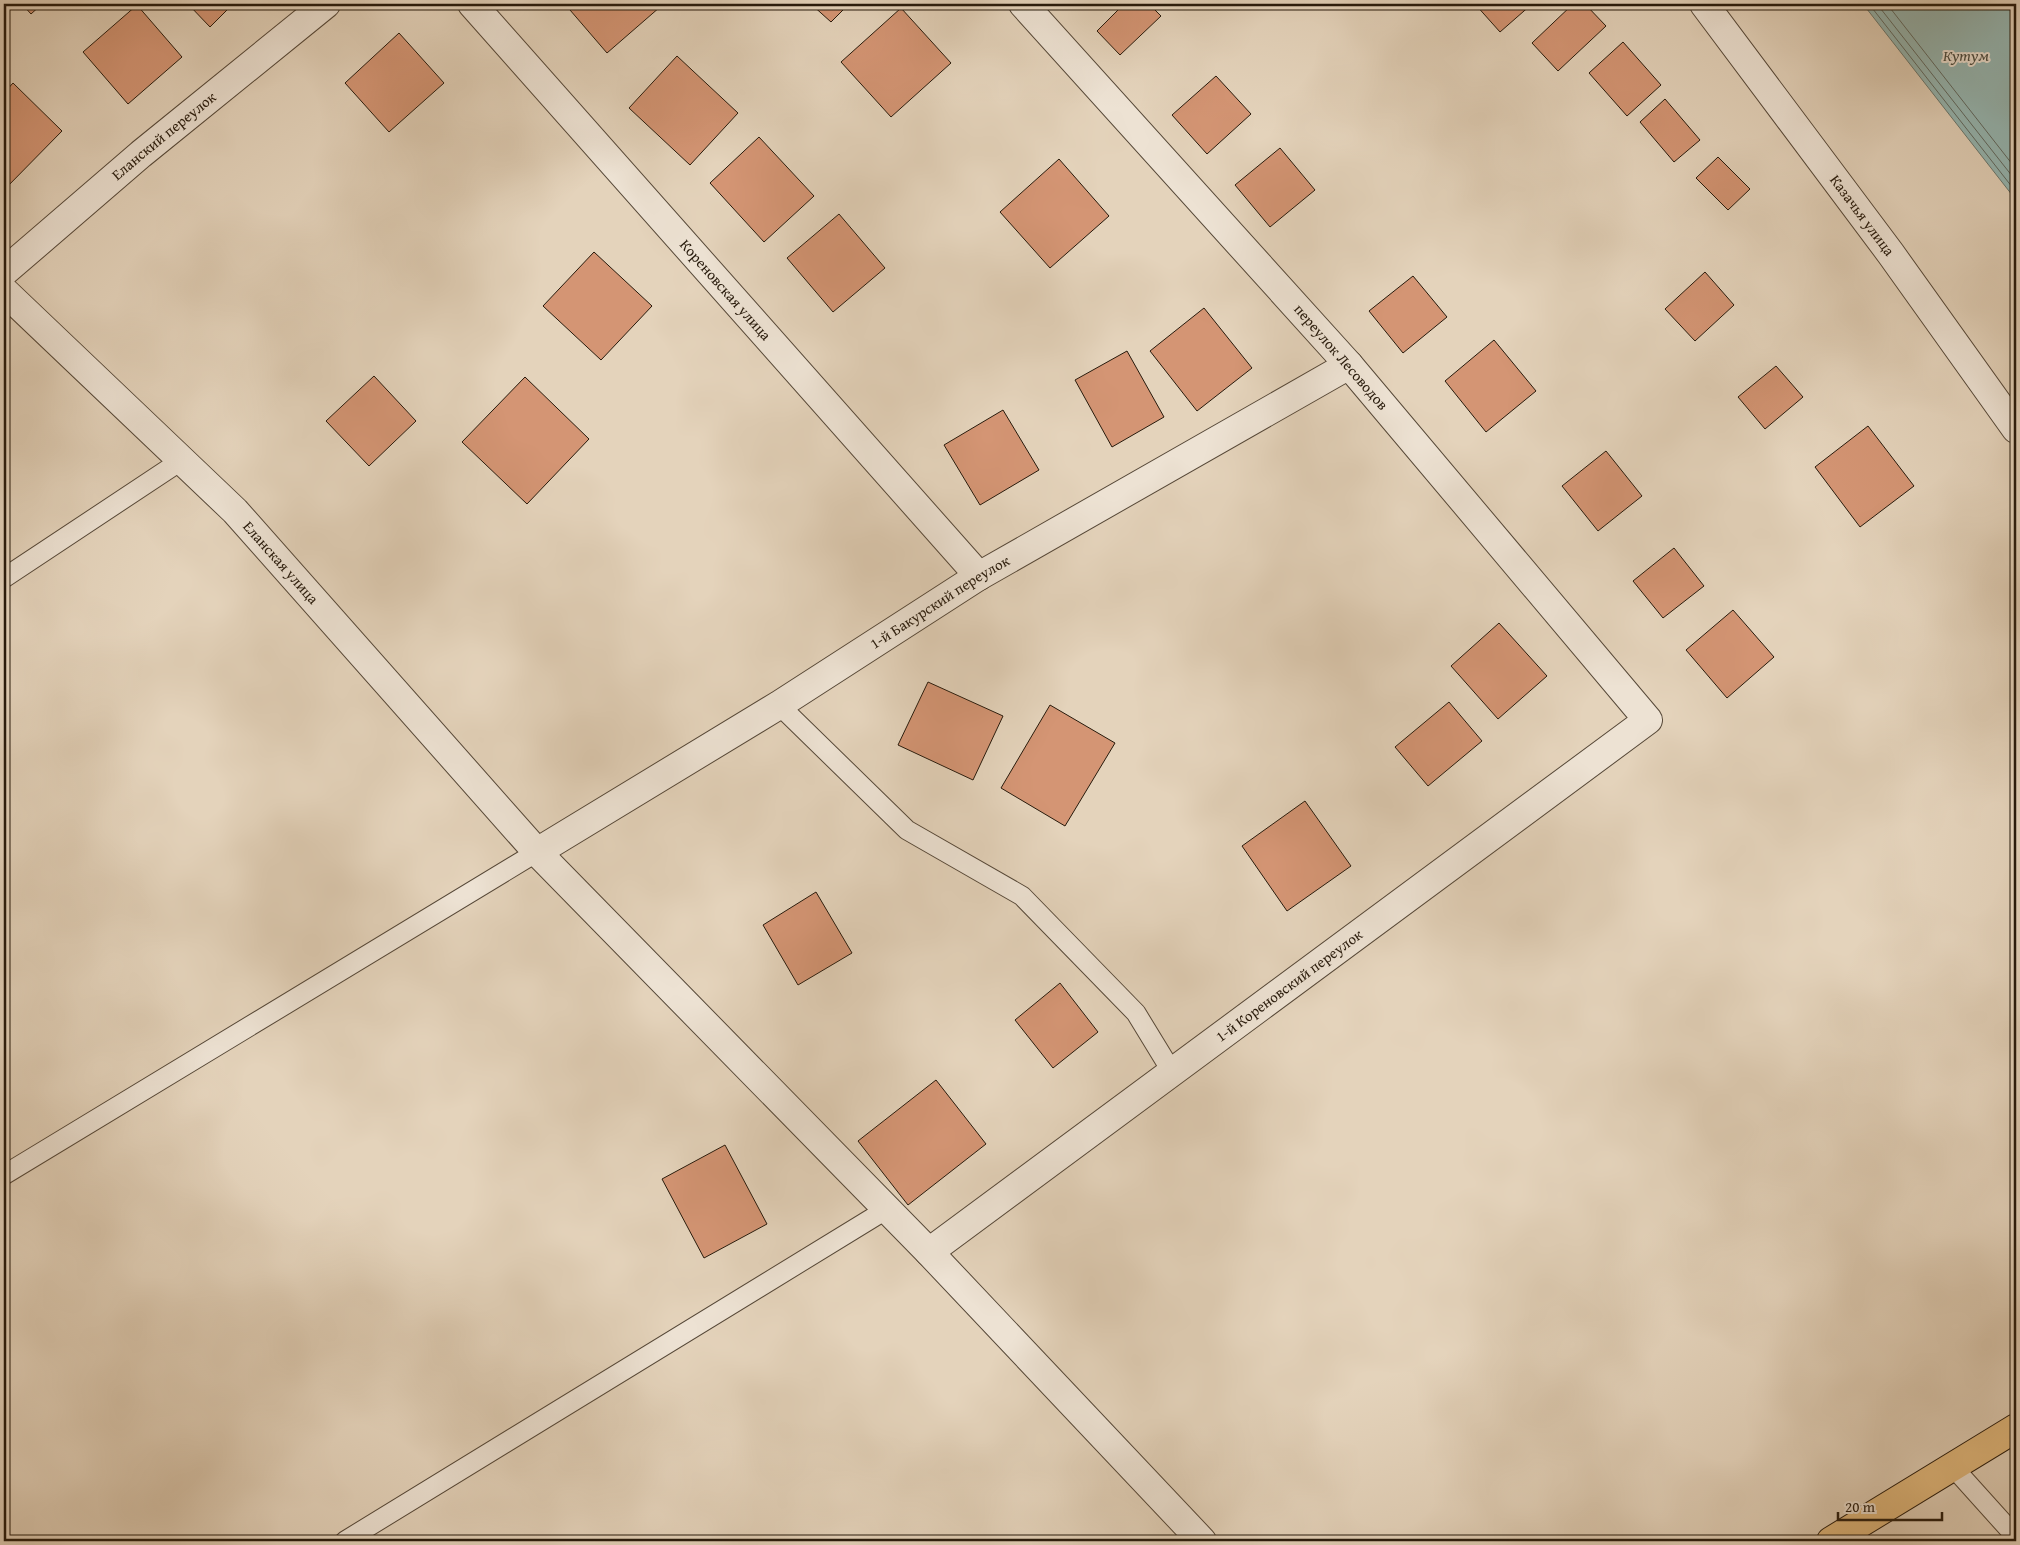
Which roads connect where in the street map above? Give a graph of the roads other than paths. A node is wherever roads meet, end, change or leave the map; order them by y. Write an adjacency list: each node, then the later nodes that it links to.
1 (326, 4): 5 (street, Еланский переулок)
2 (472, 4): 10 (street, Кореновская улица)
3 (1023, 4): 7 (street, переулок Лесоводов)
4 (1704, 4): 8 (street, Казачья улица)
5 (4, 272)
6 (4, 291): 9 (street, Еланская улица)
7 (1349, 364): 10 (street, 1-й Бакурский переулок); 13 (street, переулок Лесоводов)
8 (2016, 429)
9 (182, 460): 11 (lane); 14 (street, Еланская улица)
10 (979, 576): 12 (street, 1-й Бакурский переулок)
11 (4, 578)
12 (779, 705): 14 (street, 1-й Бакурский переулок); 15 (lane)
13 (1648, 720): 15 (street, 1-й Кореновский переулок)
14 (537, 852): 16 (lane); 17 (street, Еланская улица)
15 (1172, 1072): 18 (street, 1-й Кореновский переулок)
16 (4, 1175)
17 (887, 1208): 18 (street, Еланская улица); 22 (lane)
18 (929, 1252): 23 (street, Еланская улица)
19 (2016, 1428): 20 (main road)
20 (1954, 1467): 21 (lane); 24 (main road)
21 (2016, 1537)
22 (345, 1541)
23 (1202, 1541)
24 (1831, 1541)

